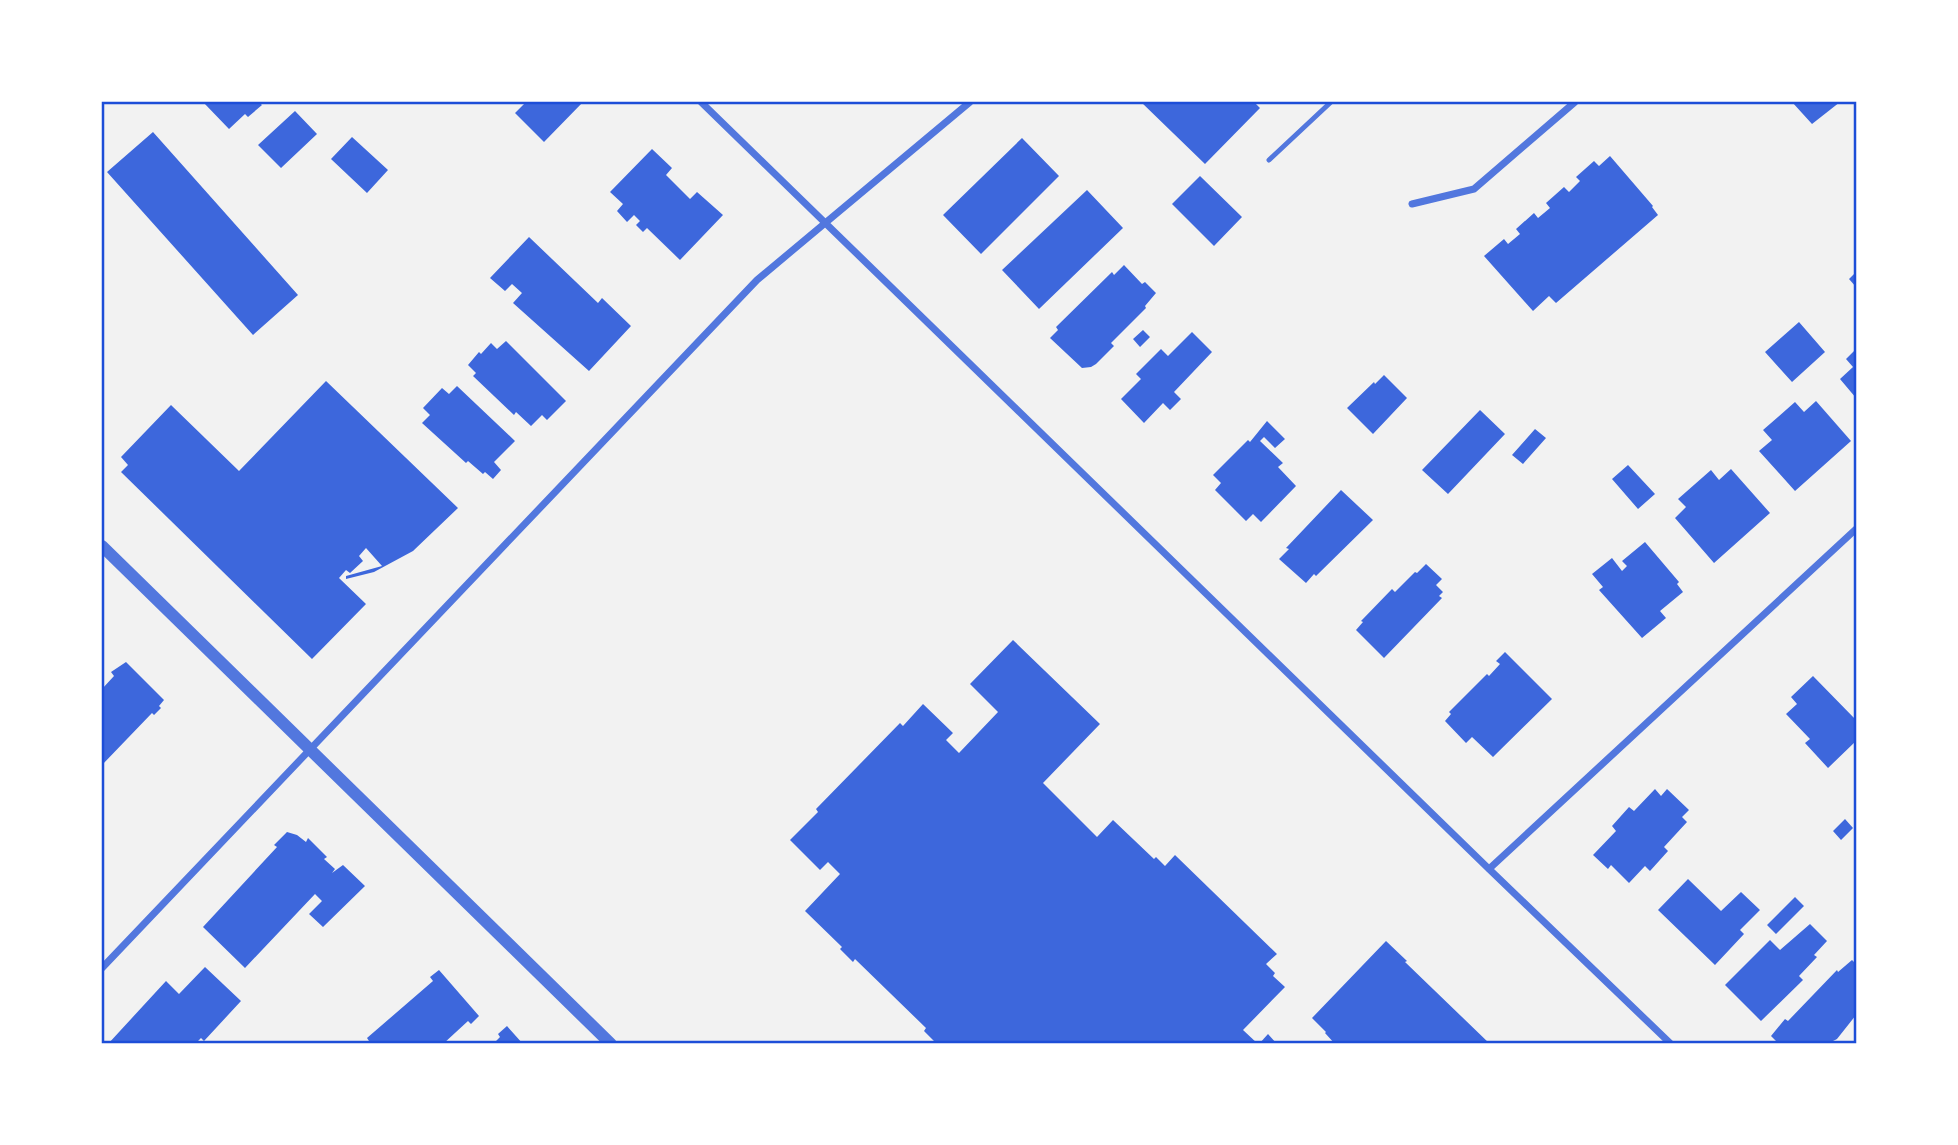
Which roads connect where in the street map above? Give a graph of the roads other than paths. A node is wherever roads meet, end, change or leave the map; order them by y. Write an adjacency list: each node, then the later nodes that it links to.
1 (701, 102): 7 (street)
2 (970, 102): 7 (street)
3 (1331, 102): 5 (lane)
4 (1575, 102): 6 (street)
5 (1269, 160)
6 (1412, 204)
7 (826, 223): 10 (street); 11 (street)
8 (1857, 529): 11 (street)
9 (102, 546): 10 (street)
10 (309, 748): 12 (street); 13 (street)
11 (1489, 869): 14 (street)
12 (102, 968)
13 (611, 1044)
14 (1671, 1044)

